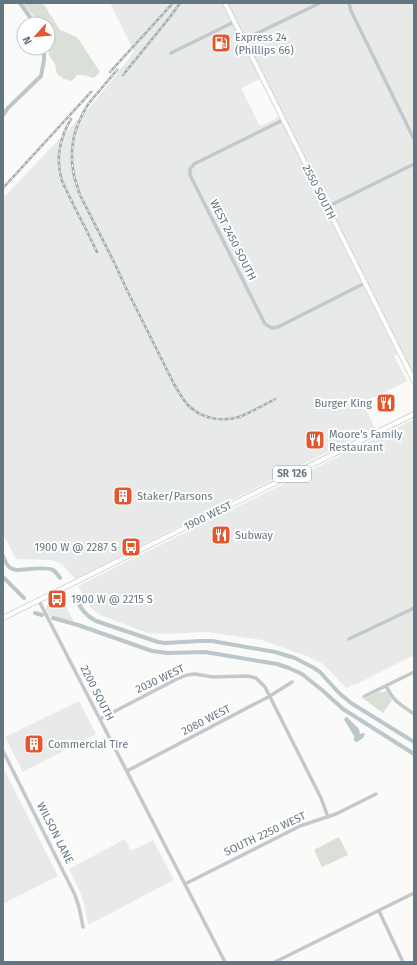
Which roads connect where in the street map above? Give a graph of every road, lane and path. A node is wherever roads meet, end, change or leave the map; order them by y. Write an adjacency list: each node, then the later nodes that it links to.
1 (225, 3): 4 (main road, 2550 SOUTH)
2 (320, 3): 5 (street)
3 (350, 3): 8 (street)
4 (234, 22): 5 (main road, 2550 SOUTH); 6 (street)
5 (243, 40): 7 (main road, 2550 SOUTH)
6 (171, 53)
7 (283, 120): 10 (main road, 2550 SOUTH); 11 (street, WEST 2450 SOUTH)
8 (414, 139)
9 (414, 164): 10 (street)
10 (327, 207): 11 (main road, 2550 SOUTH)
11 (365, 283): 12 (main road, 2550 SOUTH)
12 (414, 381)
13 (414, 414): 14 (main road, 1900 WEST / SR 126)
14 (39, 601): 16 (main road, 1900 WEST / SR 126); 24 (street, 2200 SOUTH)
15 (414, 608): 17 (street)
16 (3, 618)
17 (349, 639)
18 (414, 672): 20 (street)
19 (292, 682): 21 (street, 2080 WEST)
20 (386, 686): 22 (street); 23 (street)
21 (270, 696): 24 (street, 2030 WEST); 26 (street, 2080 WEST); 28 (street, 2030 WEST)
22 (366, 696)
23 (414, 713)
24 (100, 719): 26 (street, 2200 SOUTH)
25 (3, 751): 32 (street, WILSON LANE)
26 (127, 771): 29 (street, 2200 SOUTH)
27 (376, 794): 28 (street, SOUTH 2250 WEST)
28 (328, 817): 29 (street, SOUTH 2250 WEST)
29 (184, 882): 33 (street, 2200 SOUTH)
30 (414, 893): 31 (street)
31 (379, 911): 34 (street); 35 (street)
32 (83, 927)
33 (225, 962)
34 (275, 962)
35 (403, 962)

